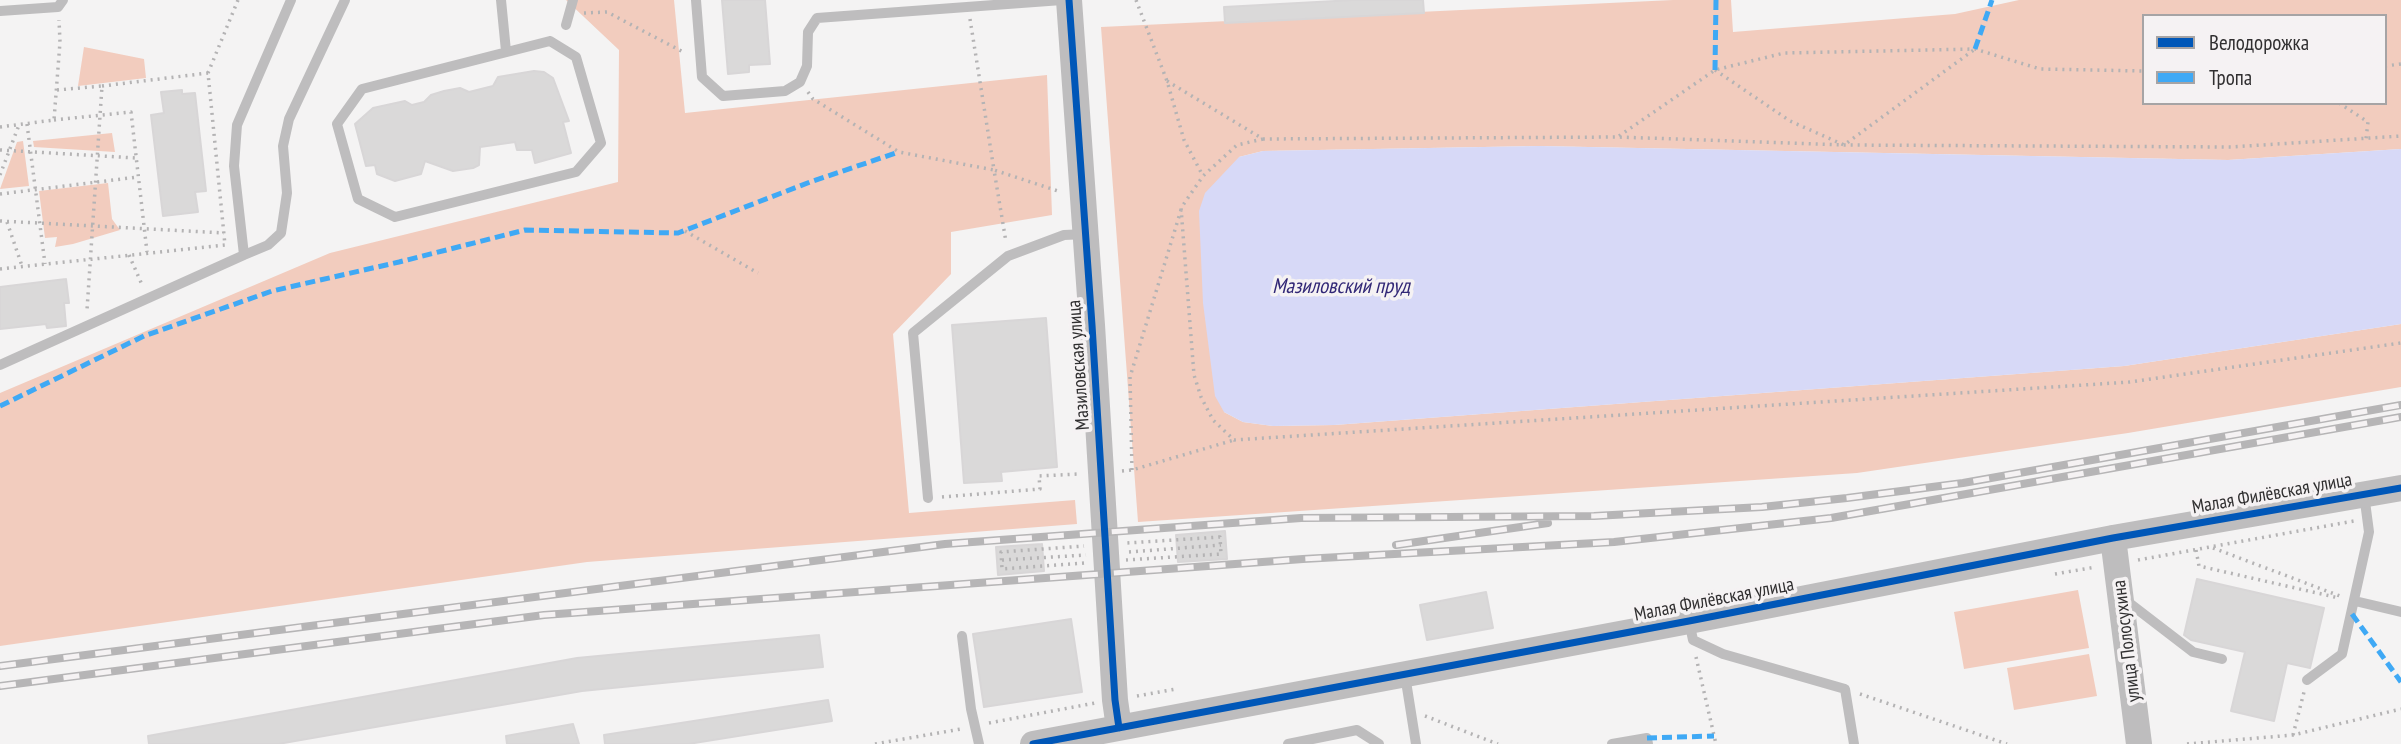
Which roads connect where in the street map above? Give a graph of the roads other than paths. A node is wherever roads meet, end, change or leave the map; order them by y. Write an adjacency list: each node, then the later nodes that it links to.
1 (291, 0): 14 (lane)
2 (345, 0): 14 (lane)
3 (501, 0): 12 (lane)
4 (573, 0): 11 (lane)
5 (696, 0): 9 (lane)
6 (1062, 0): 9 (lane)
7 (1069, 0): 13 (street, Мазиловская улица)
8 (60, 4): 10 (lane)
9 (952, 4)
10 (0, 11)
11 (566, 25)
12 (506, 51): 12 (lane)
13 (1086, 234): 18 (lane); 28 (street, Мазиловская улица)
14 (244, 255): 15 (lane)
15 (0, 365)
16 (2401, 488): 17 (street, Малая Филёвская улица)
17 (2364, 494): 19 (street, Малая Филёвская улица); 21 (lane)
18 (928, 498)
19 (2113, 537): 20 (street, улица Полосухина); 23 (street, Малая Филёвская улица)
20 (2122, 597): 25 (lane); 37 (street, улица Полосухина)
21 (2355, 601): 22 (lane); 27 (lane)
22 (2401, 612)
23 (1689, 621): 26 (street, Малая Филёвская улица); 36 (lane)
24 (962, 636): 29 (lane)
25 (2222, 659)
26 (1405, 675): 28 (street, Малая Филёвская улица); 33 (lane)
27 (2308, 680)
28 (1119, 728): 30 (street, Малая Филёвская улица)
29 (979, 744)
30 (1033, 744)
31 (1288, 744): 32 (lane)
32 (1379, 744)
33 (1416, 744)
34 (1612, 744): 35 (lane)
35 (1648, 744)
36 (1854, 744)
37 (2139, 744)

